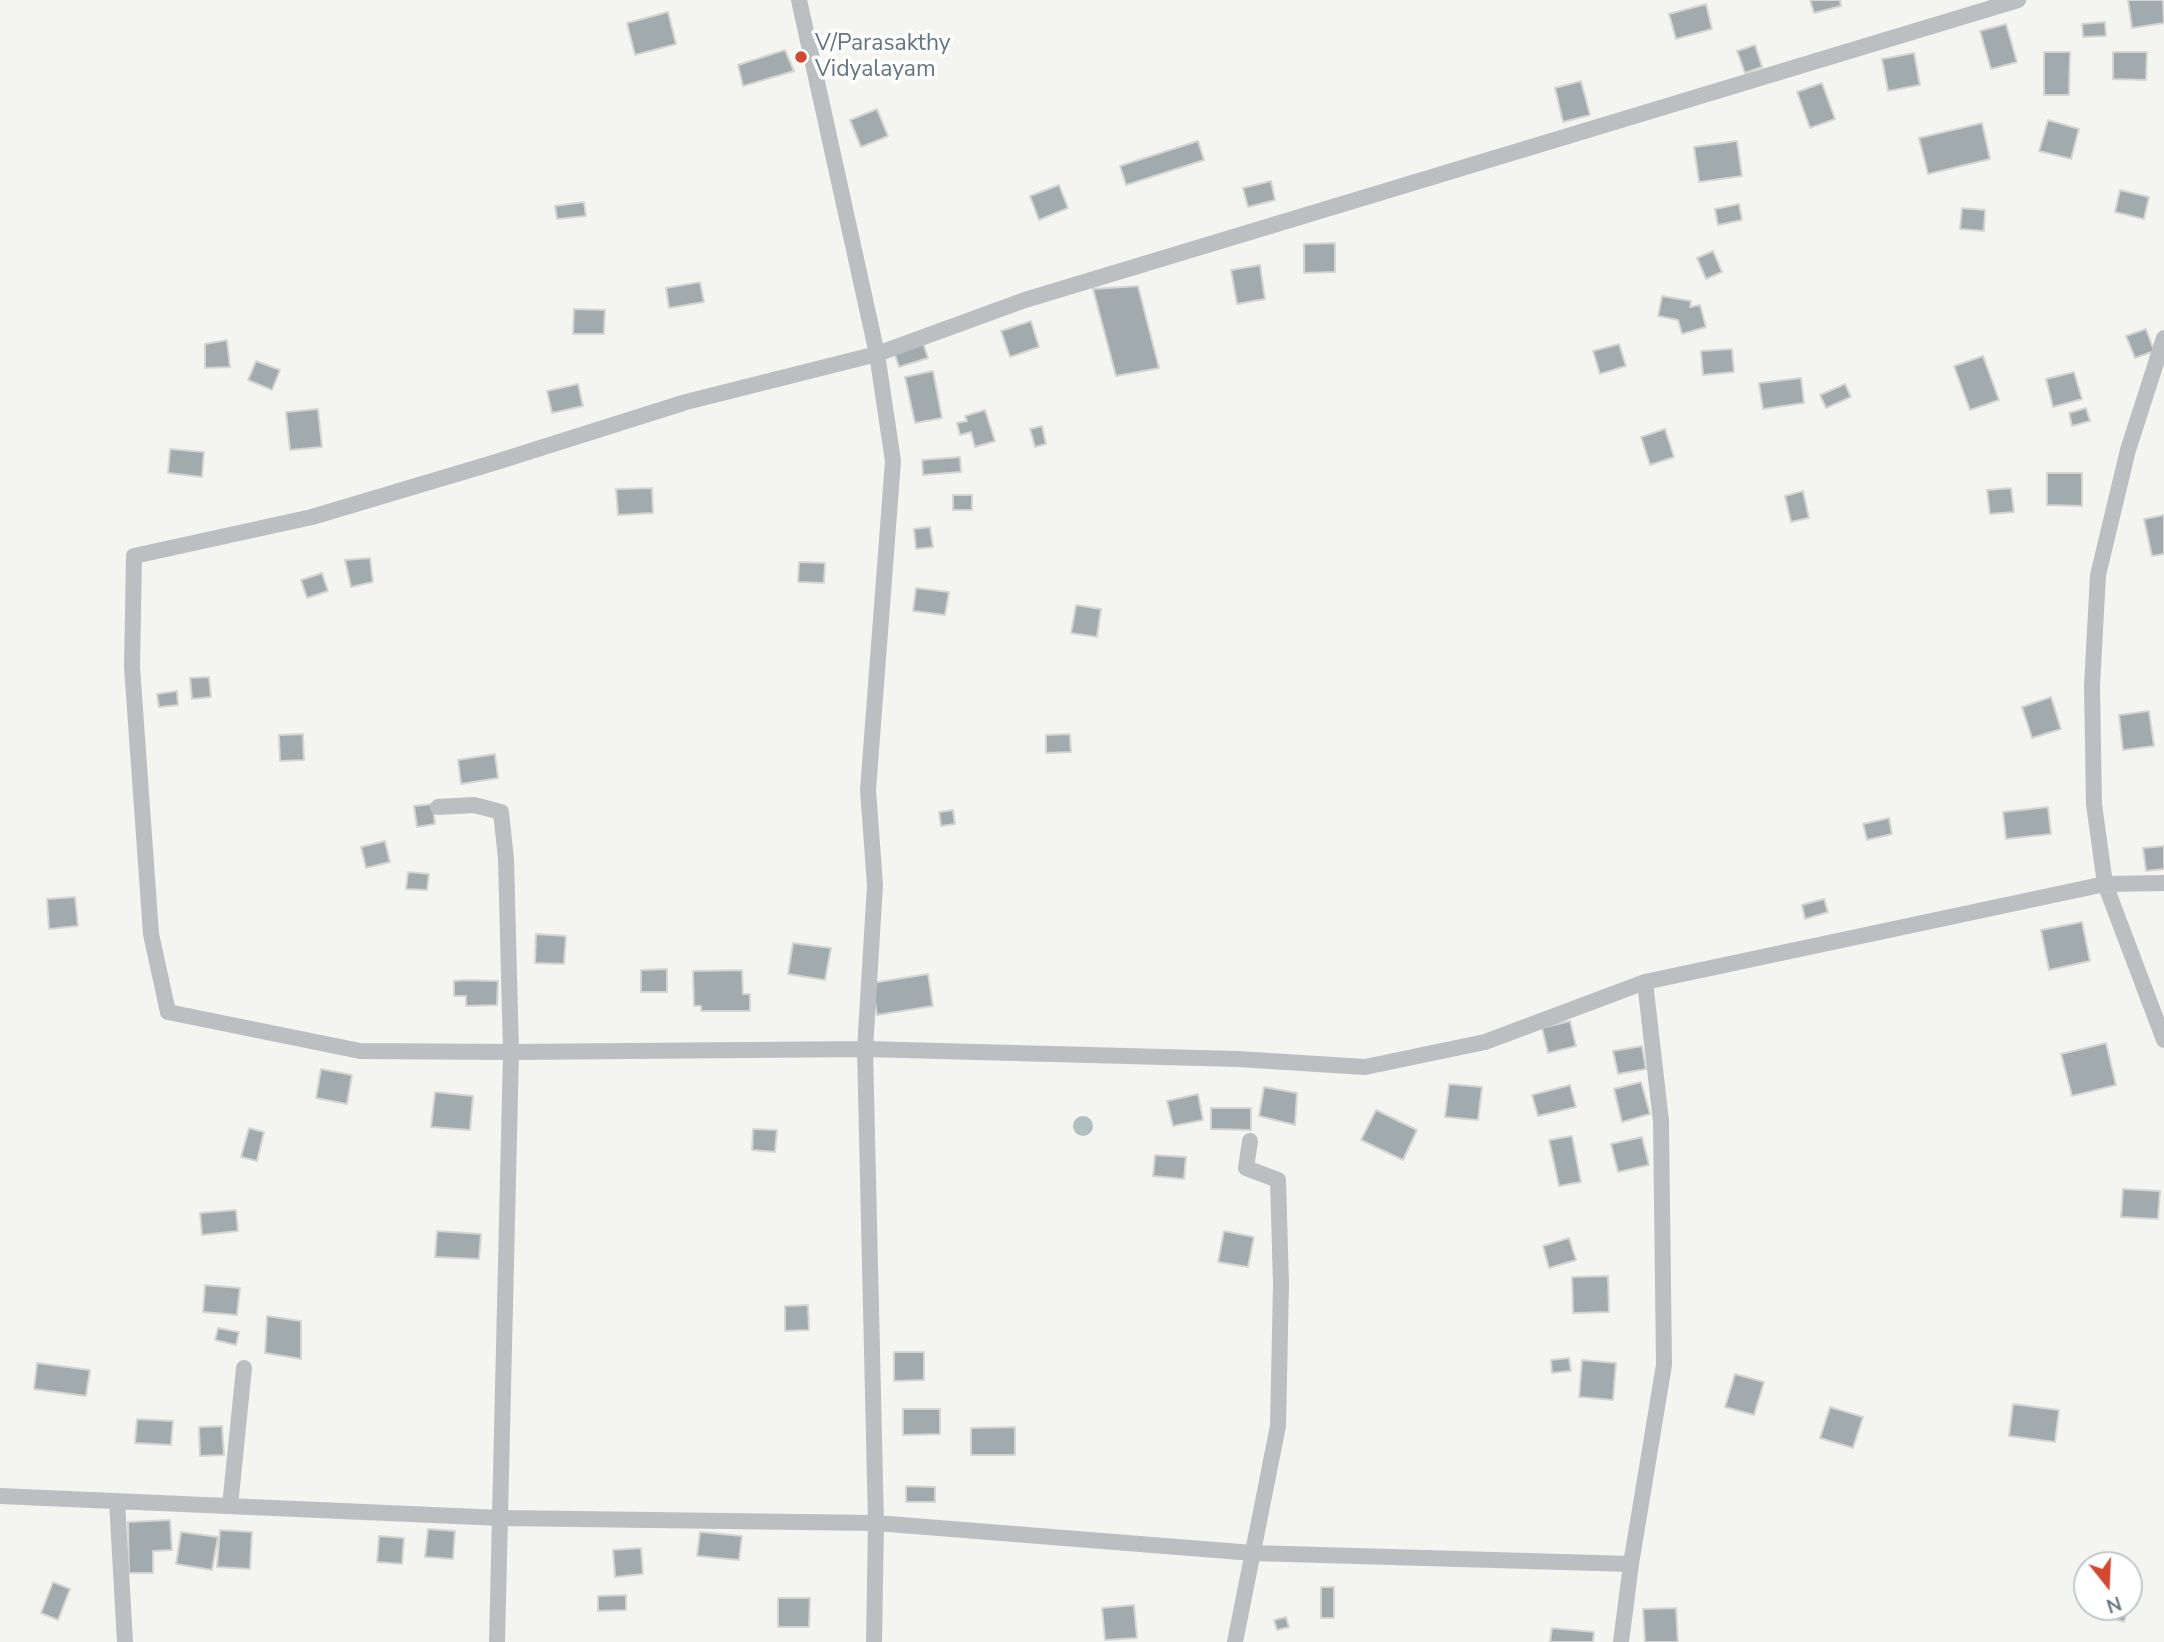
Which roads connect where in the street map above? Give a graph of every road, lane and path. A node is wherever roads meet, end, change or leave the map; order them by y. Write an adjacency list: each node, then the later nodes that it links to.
1 (799, 0): 4 (street)
2 (2018, 0): 4 (street)
3 (2164, 338): 7 (street)
4 (877, 354): 10 (street); 11 (street)
5 (438, 807): 11 (street)
6 (2164, 883): 7 (street)
7 (2105, 884): 8 (street); 9 (street)
8 (1645, 982): 10 (street); 20 (street)
9 (2164, 1040)
10 (865, 1049): 11 (street); 18 (street)
11 (511, 1052): 17 (street)
12 (1250, 1140): 19 (street)
13 (244, 1368): 16 (street)
14 (0, 1496): 15 (street)
15 (117, 1501): 16 (street); 21 (street)
16 (230, 1506): 17 (street)
17 (501, 1518): 18 (street); 22 (street)
18 (876, 1523): 19 (street); 23 (street)
19 (1253, 1553): 20 (street); 24 (street)
20 (1631, 1564): 25 (street)
21 (125, 1642)
22 (497, 1642)
23 (874, 1642)
24 (1235, 1642)
25 (1621, 1642)

